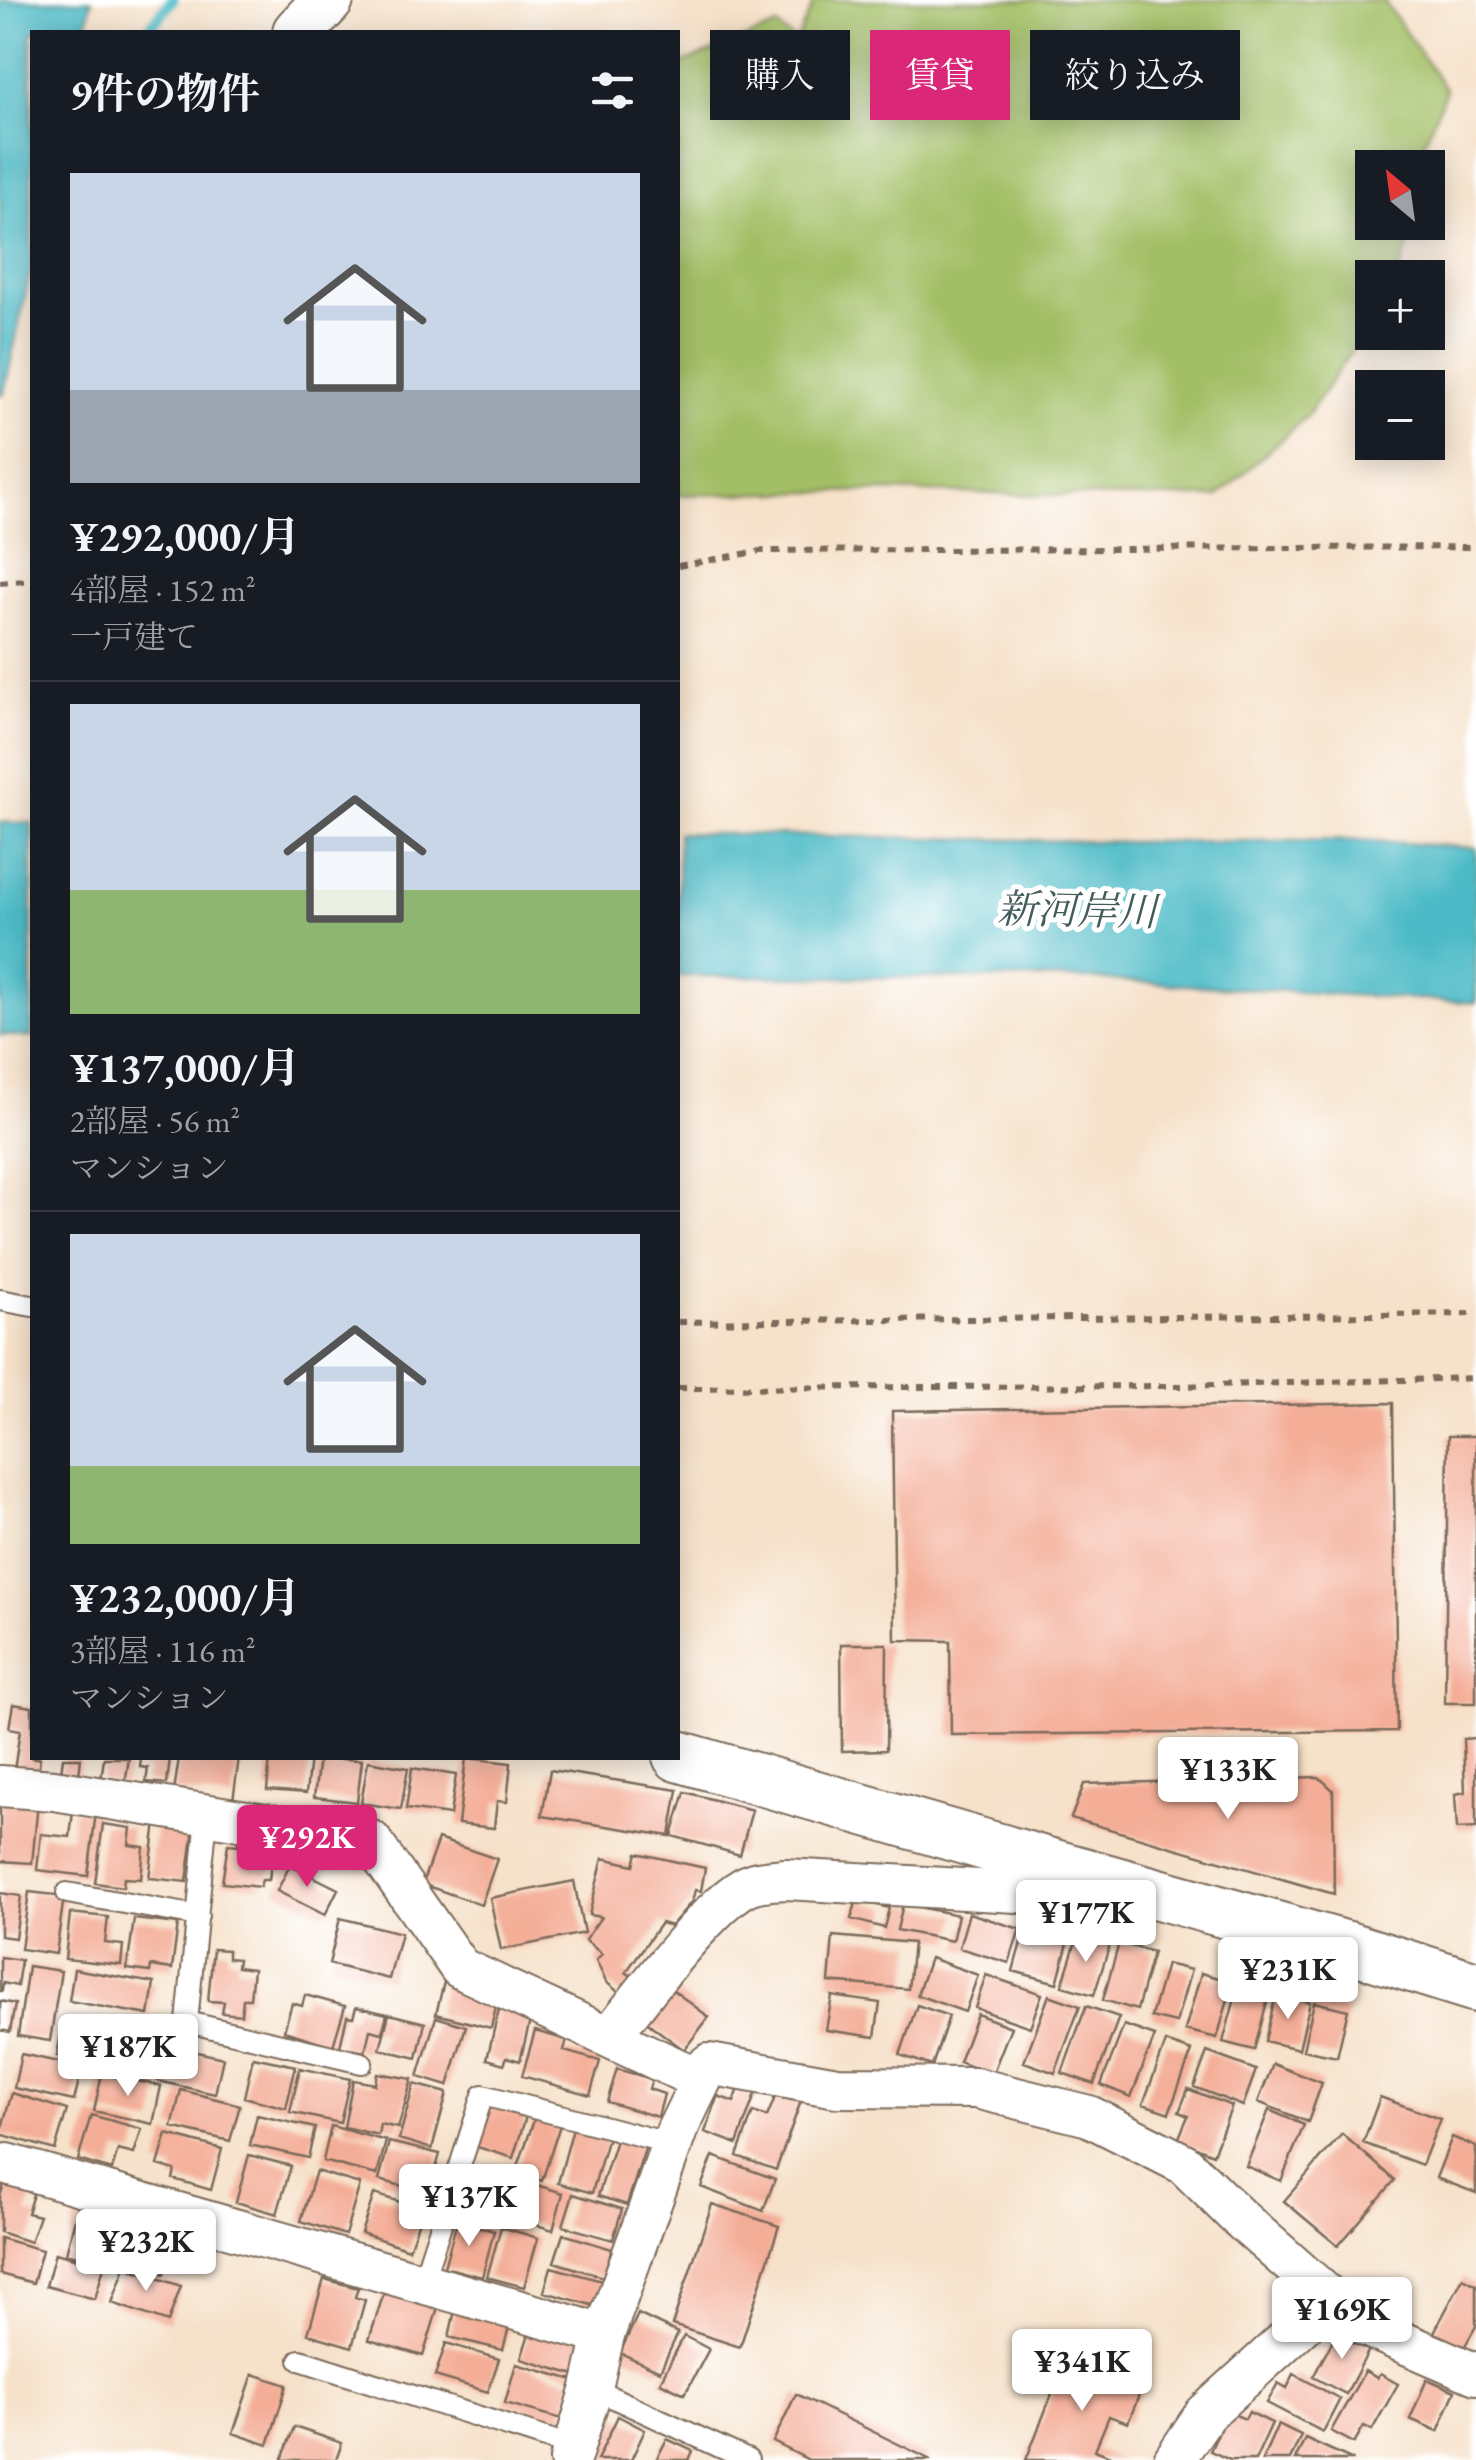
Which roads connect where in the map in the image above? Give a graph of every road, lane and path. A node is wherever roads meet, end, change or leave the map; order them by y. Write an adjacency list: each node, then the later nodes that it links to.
1 (328, 0): 2 (street)
2 (300, 30)
3 (1476, 547): 4 (path)
4 (680, 566)
5 (30, 580): 6 (path)
6 (0, 582)
7 (0, 1300): 8 (lane)
8 (30, 1306)
9 (1476, 1314): 10 (path)
10 (680, 1322)
11 (1476, 1378): 12 (path)
12 (680, 1388)
13 (680, 1757): 16 (street)
14 (0, 1786): 15 (street)
15 (208, 1816): 18 (lane); 20 (street)
16 (1050, 1864): 19 (street); 20 (street)
17 (67, 1894): 18 (lane)
18 (198, 1916): 21 (lane)
19 (1476, 1988)
20 (609, 2037): 22 (street)
21 (362, 2062)
22 (701, 2080): 23 (street); 26 (street)
23 (672, 2144): 25 (lane); 27 (street)
24 (7, 2164): 25 (street)
25 (422, 2284): 27 (street)
26 (1331, 2299): 29 (street); 33 (street)
27 (604, 2336): 30 (street)
28 (300, 2360): 31 (lane)
29 (1476, 2374)
30 (592, 2388): 31 (street); 32 (lane)
31 (572, 2454)
32 (748, 2460)
33 (1174, 2460)

